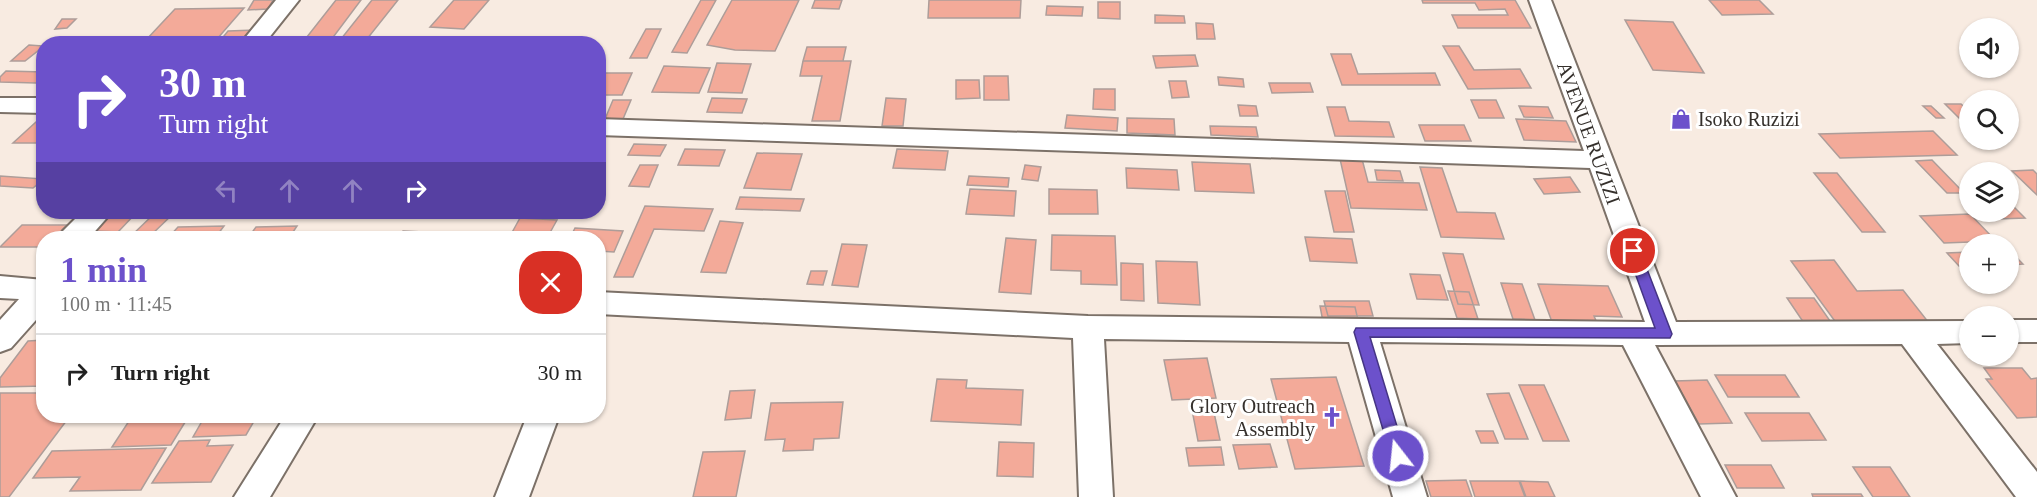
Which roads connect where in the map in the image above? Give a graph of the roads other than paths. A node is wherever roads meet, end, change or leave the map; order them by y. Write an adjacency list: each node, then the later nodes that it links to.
1 (288, 0): 3 (street)
2 (1540, 0): 7 (street, AVENUE RUZIZI)
3 (258, 36)
4 (3, 105): 5 (street)
5 (36, 106)
6 (606, 127): 7 (street)
7 (1599, 160): 18 (street, AVENUE RUZIZI)
8 (91, 219): 9 (street)
9 (80, 231)
10 (31, 286): 19 (street)
11 (606, 303): 12 (street)
12 (1088, 327): 15 (street); 24 (street)
13 (2019, 331): 14 (street)
14 (2037, 331)
15 (1361, 332): 18 (street); 25 (street)
16 (1959, 332): 17 (street)
17 (1911, 333): 18 (street); 27 (street)
18 (1649, 334): 26 (street, AVENUE RUZIZI)
19 (0, 340)
20 (298, 423): 22 (street)
21 (540, 423): 23 (street)
22 (251, 497)
23 (512, 497)
24 (1096, 497)
25 (1410, 497)
26 (1719, 497)
27 (2036, 497)

